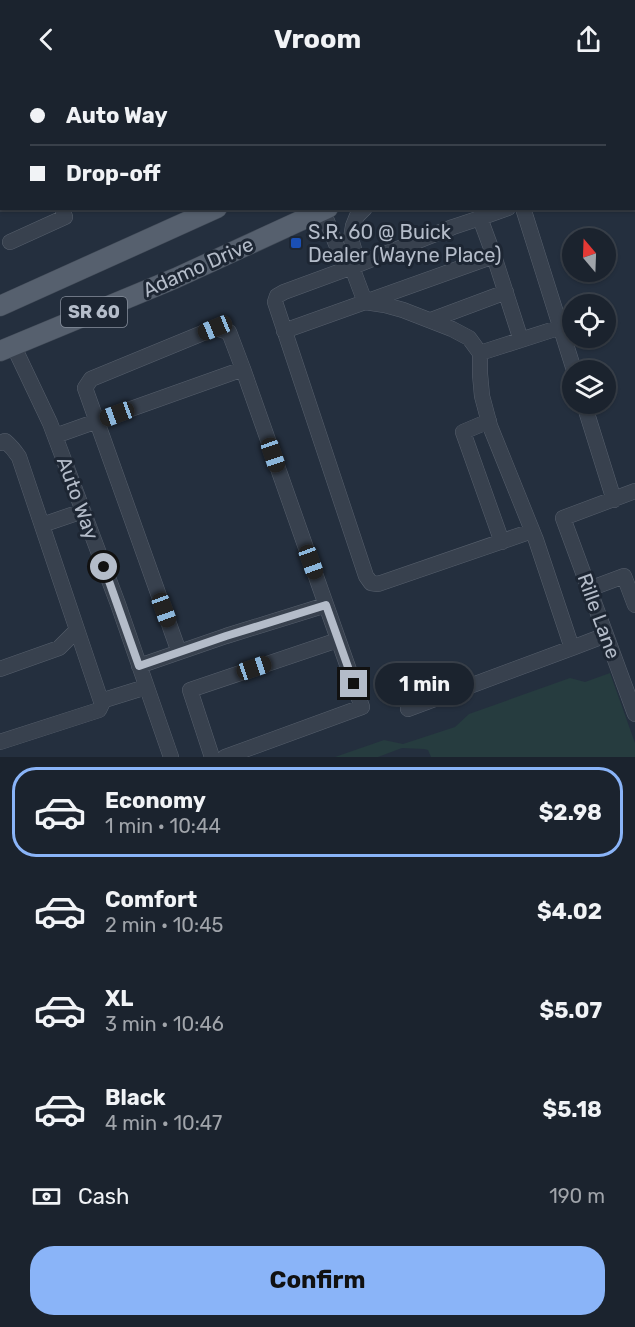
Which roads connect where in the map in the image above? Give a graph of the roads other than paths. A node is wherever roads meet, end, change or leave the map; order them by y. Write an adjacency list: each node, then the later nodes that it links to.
1 (63, 210): 9 (street)
2 (214, 210): 14 (main road, SR 60)
3 (323, 210): 19 (main road, Adamo Drive / SR 60)
4 (325, 210): 11 (street)
5 (363, 210): 11 (street)
6 (502, 210): 8 (street)
7 (524, 210): 16 (street)
8 (480, 218): 10 (street); 11 (street)
9 (10, 242)
10 (494, 256): 12 (street); 13 (street)
11 (351, 265): 13 (street); 17 (street)
12 (506, 292): 15 (street); 18 (street)
13 (365, 302): 15 (street); 17 (street)
14 (0, 306)
15 (431, 320): 20 (street)
16 (561, 327): 18 (street); 21 (street)
17 (284, 331): 33 (street)
18 (521, 340): 20 (street)
19 (6, 348): 26 (street, Auto Way)
20 (480, 353): 25 (street)
21 (571, 360)
22 (243, 369): 24 (street); 24 (street); 36 (street)
23 (588, 414): 29 (street)
24 (96, 421): 26 (street); 41 (street)
25 (489, 421): 32 (street); 33 (street)
26 (55, 436): 30 (street, Auto Way)
27 (0, 443): 31 (street)
28 (635, 491): 29 (street)
29 (614, 500): 34 (street, Rille Lane)
30 (83, 511): 31 (street); 42 (street, Auto Way)
31 (42, 525): 37 (street)
32 (532, 531): 33 (street); 40 (street)
33 (502, 542)
34 (589, 588): 35 (street); 38 (street, Rille Lane)
35 (635, 604)
36 (326, 605): 39 (street); 41 (street)
37 (77, 630): 43 (street); 45 (street)
38 (606, 635): 40 (street); 47 (street, Rille Lane)
39 (338, 640): 50 (street); 51 (street)
40 (572, 648): 46 (street)
41 (179, 652): 42 (street)
42 (139, 666): 44 (street, Auto Way)
43 (0, 669)
44 (147, 687): 45 (street); 49 (street, Auto Way)
45 (101, 701): 48 (street)
46 (408, 709)
47 (635, 714)
48 (0, 742)
49 (171, 757)
50 (212, 757)
51 (225, 757)

